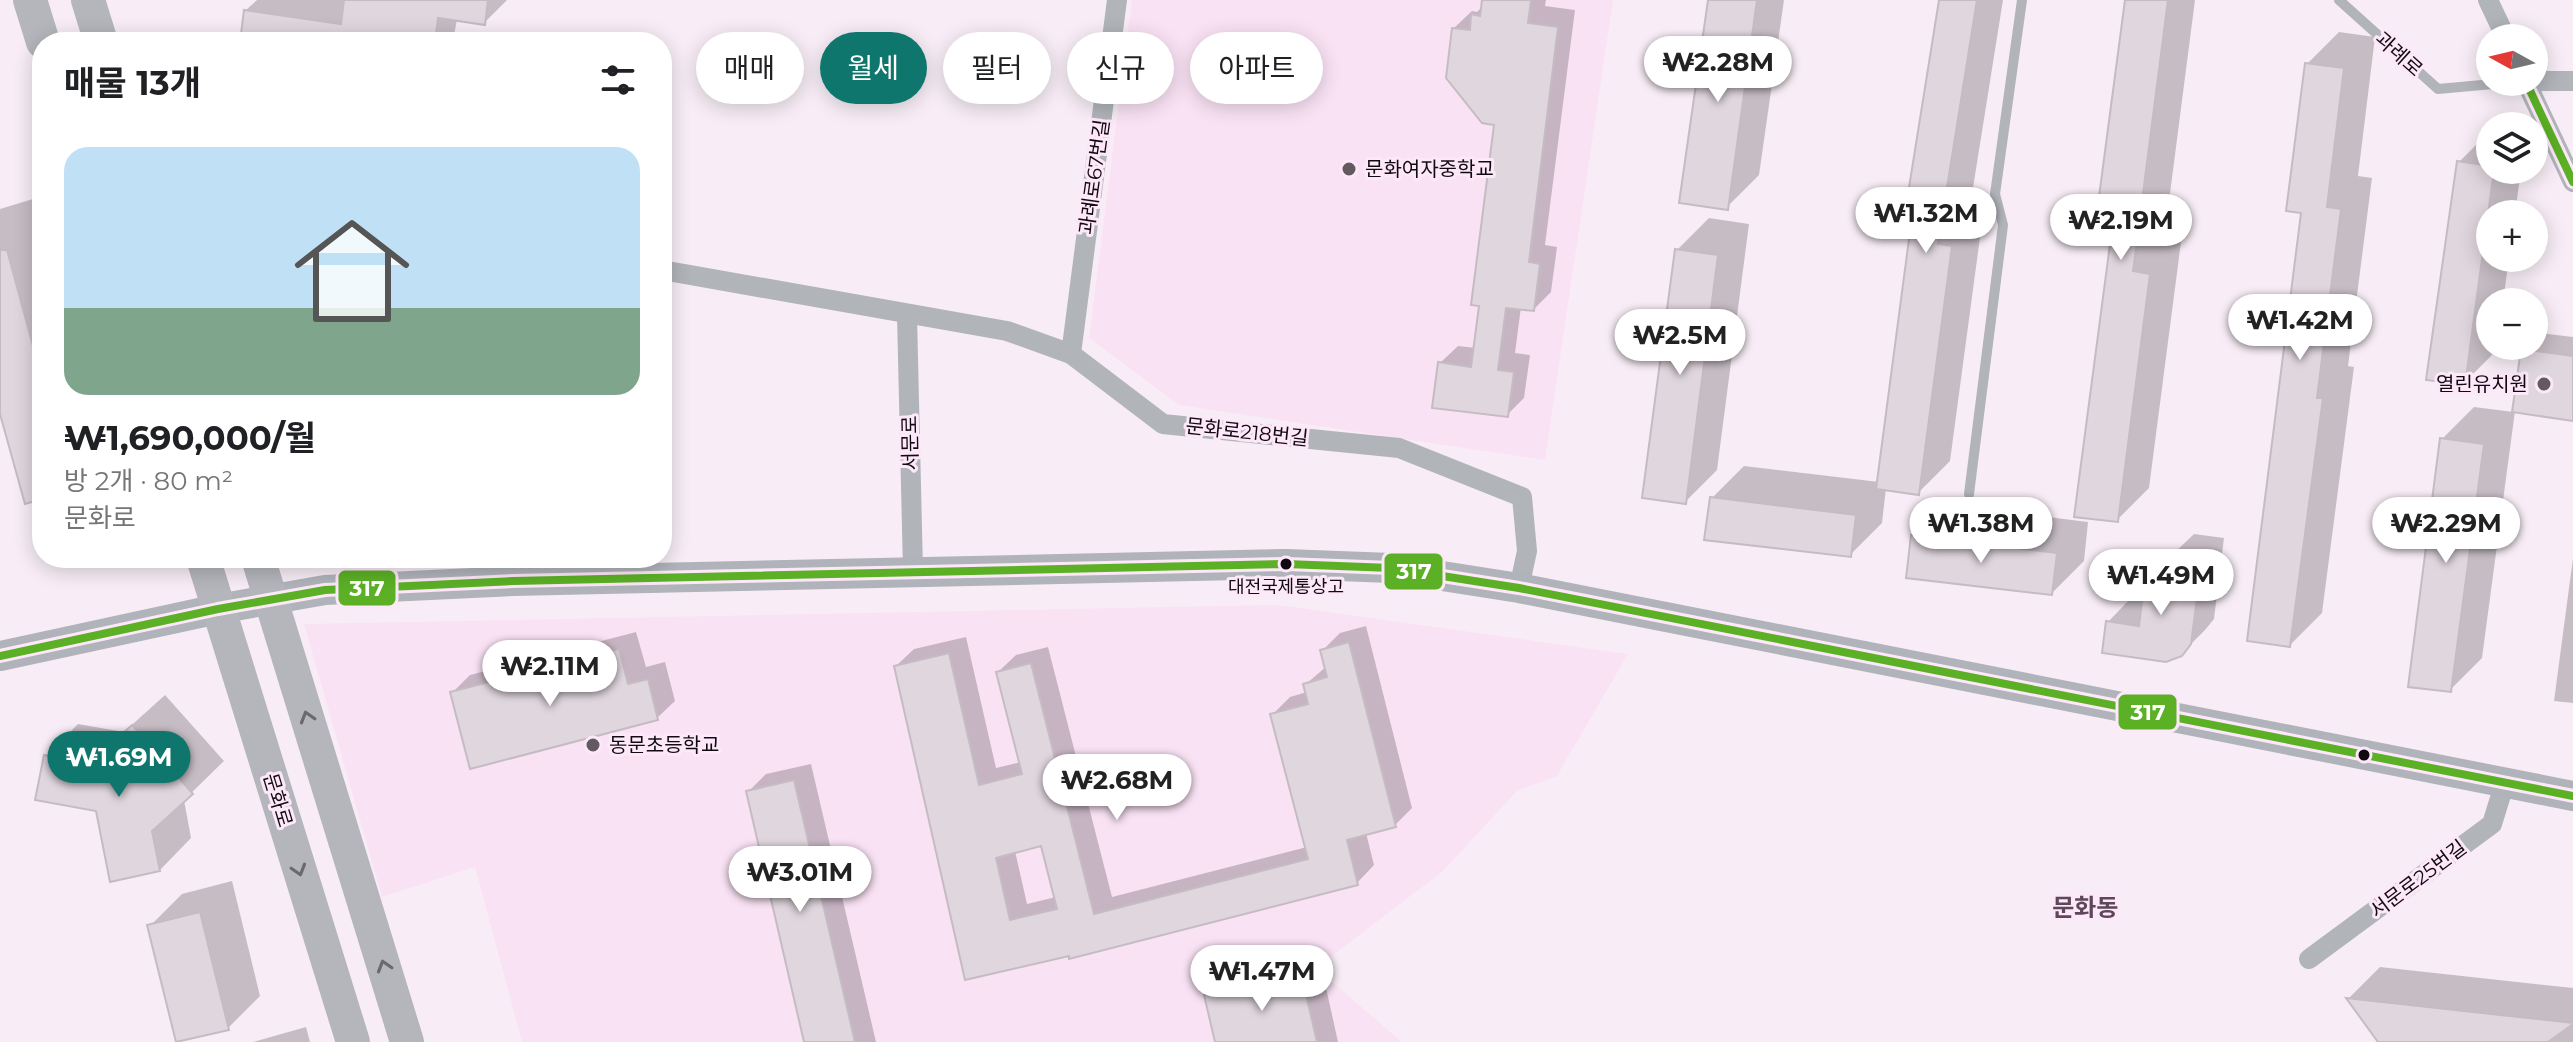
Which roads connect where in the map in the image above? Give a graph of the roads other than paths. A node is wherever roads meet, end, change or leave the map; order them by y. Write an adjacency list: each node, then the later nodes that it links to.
1 (30, 0): 8 (main road)
2 (88, 0): 9 (main road)
3 (1117, 0): 17 (street, 과례로67번길)
4 (2022, 0): 18 (lane)
5 (2339, 0): 12 (lane, 과례로)
6 (2488, 0): 7 (street)
7 (2499, 24)
8 (40, 32)
9 (98, 32)
10 (2548, 81): 11 (street)
11 (2573, 81)
12 (2476, 86)
13 (2533, 96): 14 (street)
14 (2573, 182)
15 (672, 272): 16 (street, 문화로218번길)
16 (907, 315): 17 (street, 문화로218번길); 22 (street, 서문로)
17 (1071, 354): 23 (street, 문화로218번길)
18 (1969, 494)
19 (206, 568): 25 (main road, 문화로)
20 (261, 568): 24 (main road)
21 (513, 570): 22 (main road); 24 (main road)
22 (913, 571): 23 (main road)
23 (1519, 588): 27 (main road)
24 (270, 599): 25 (main road); 31 (main road, one-way to 24)
25 (218, 609): 26 (main road); 30 (main road, 문화로, one-way to 30)
26 (0, 656)
27 (2505, 782): 28 (main road); 29 (street, 서문로25번길)
28 (2573, 796)
29 (2309, 959)
30 (353, 1042)
31 (407, 1042)

